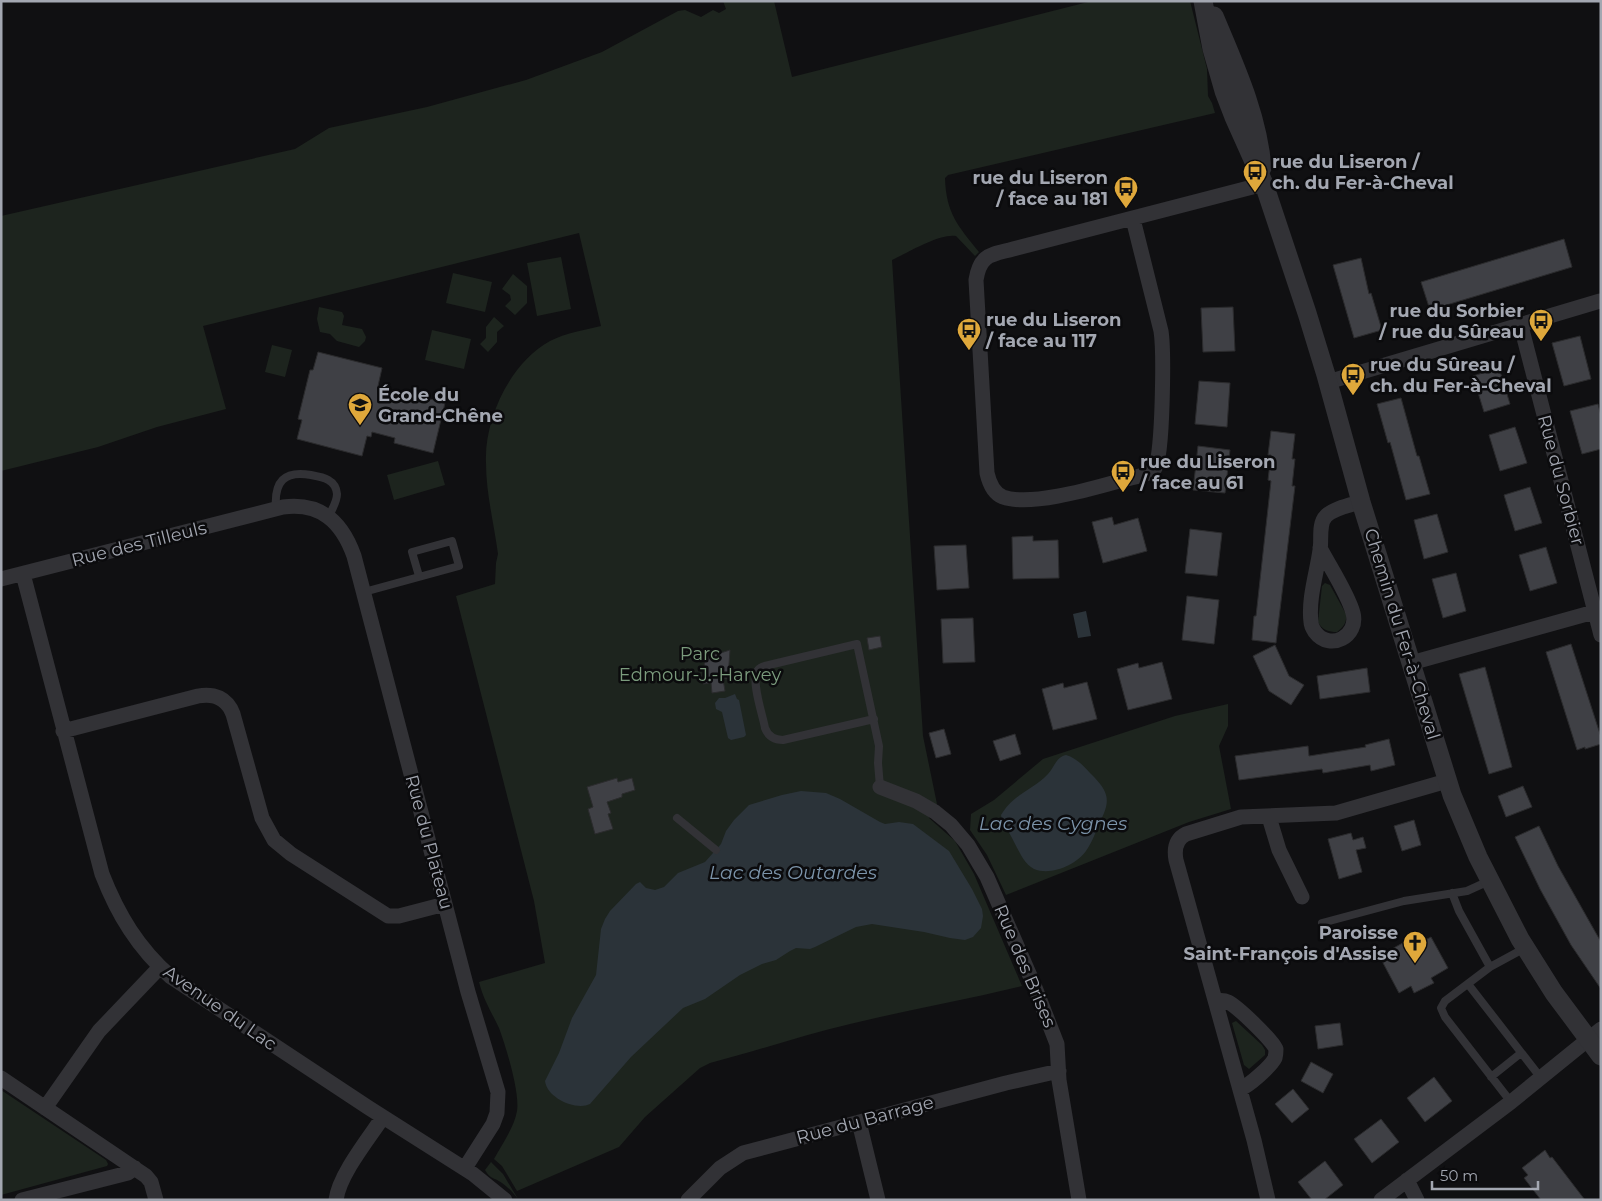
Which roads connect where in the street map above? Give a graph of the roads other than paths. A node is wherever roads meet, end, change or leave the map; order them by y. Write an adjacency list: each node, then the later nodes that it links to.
1 (1203, 1): 3 (street, Chemin du Fer-à-Cheval)
2 (1208, 1): 3 (street, Chemin du Fer-à-Cheval)
3 (1264, 184): 4 (street); 7 (street, Chemin du Fer-à-Cheval)
4 (1133, 218): 4 (street)
5 (1600, 301): 6 (street)
6 (1521, 326): 7 (street); 16 (street, Rue du Sorbier)
7 (1328, 382): 8 (street, Chemin du Fer-à-Cheval)
8 (1361, 502): 11 (street); 18 (street, Chemin du Fer-à-Cheval)
9 (276, 508): 10 (street, Rue des Tilleuls); 10 (lane); 12 (street, Rue des Tilleuls)
10 (329, 516): 15 (street, Rue du Plateau)
11 (1320, 548): 11 (street)
12 (23, 574): 14 (street, Rue des Tilleuls); 20 (street, Avenue du Lac)
13 (419, 576): 13 (lane); 15 (lane)
14 (1, 579)
15 (364, 592): 29 (street, Rue du Plateau)
16 (1594, 612): 17 (street, Rue du Sorbier); 18 (street)
17 (1601, 635)
18 (1411, 663): 21 (street, Chemin du Fer-à-Cheval)
19 (874, 719): 19 (lane); 22 (lane)
20 (63, 731): 29 (street); 32 (street, Avenue du Lac)
21 (1447, 781): 23 (street); 26 (street, Chemin du Fer-à-Cheval)
22 (880, 787): 39 (street, Rue des Brises)
23 (1270, 816): 28 (street); 35 (street)
24 (677, 818): 25 (lane)
25 (716, 850)
26 (1490, 881): 27 (lane); 31 (street, Chemin du Fer-à-Cheval)
27 (1452, 893): 30 (lane); 33 (lane)
28 (1302, 898)
29 (445, 904): 49 (street, Rue du Plateau)
30 (1322, 923)
31 (1525, 948): 33 (lane); 36 (street, Chemin du Fer-à-Cheval)
32 (160, 966): 45 (street); 46 (street, Avenue du Lac)
33 (1490, 967): 34 (lane)
34 (1468, 984): 37 (lane); 40 (lane)
35 (1216, 1001): 43 (street); 43 (street)
36 (1594, 1035): 38 (street, Chemin du Fer-à-Cheval); 42 (street)
37 (1521, 1053): 40 (lane); 42 (lane)
38 (1601, 1056)
39 (1058, 1071): 47 (street, Rue du Barrage); 57 (street, Rue des Brises)
40 (1491, 1077): 44 (lane)
41 (1, 1078): 45 (street)
42 (1542, 1078): 44 (street)
43 (1240, 1089): 58 (street)
44 (1511, 1102): 50 (street)
45 (45, 1108): 48 (street)
46 (384, 1117): 49 (street, Avenue du Lac); 53 (street)
47 (859, 1122): 55 (street, Rue du Barrage); 56 (street)
48 (135, 1168): 51 (street); 52 (street)
49 (465, 1168): 54 (street, Avenue du Lac)
50 (1407, 1180): 59 (street); 60 (street)
51 (22, 1200)
52 (156, 1200)
53 (336, 1200)
54 (505, 1200)
55 (688, 1200)
56 (878, 1200)
57 (1079, 1200)
58 (1268, 1200)
59 (1381, 1200)
60 (1417, 1200)

